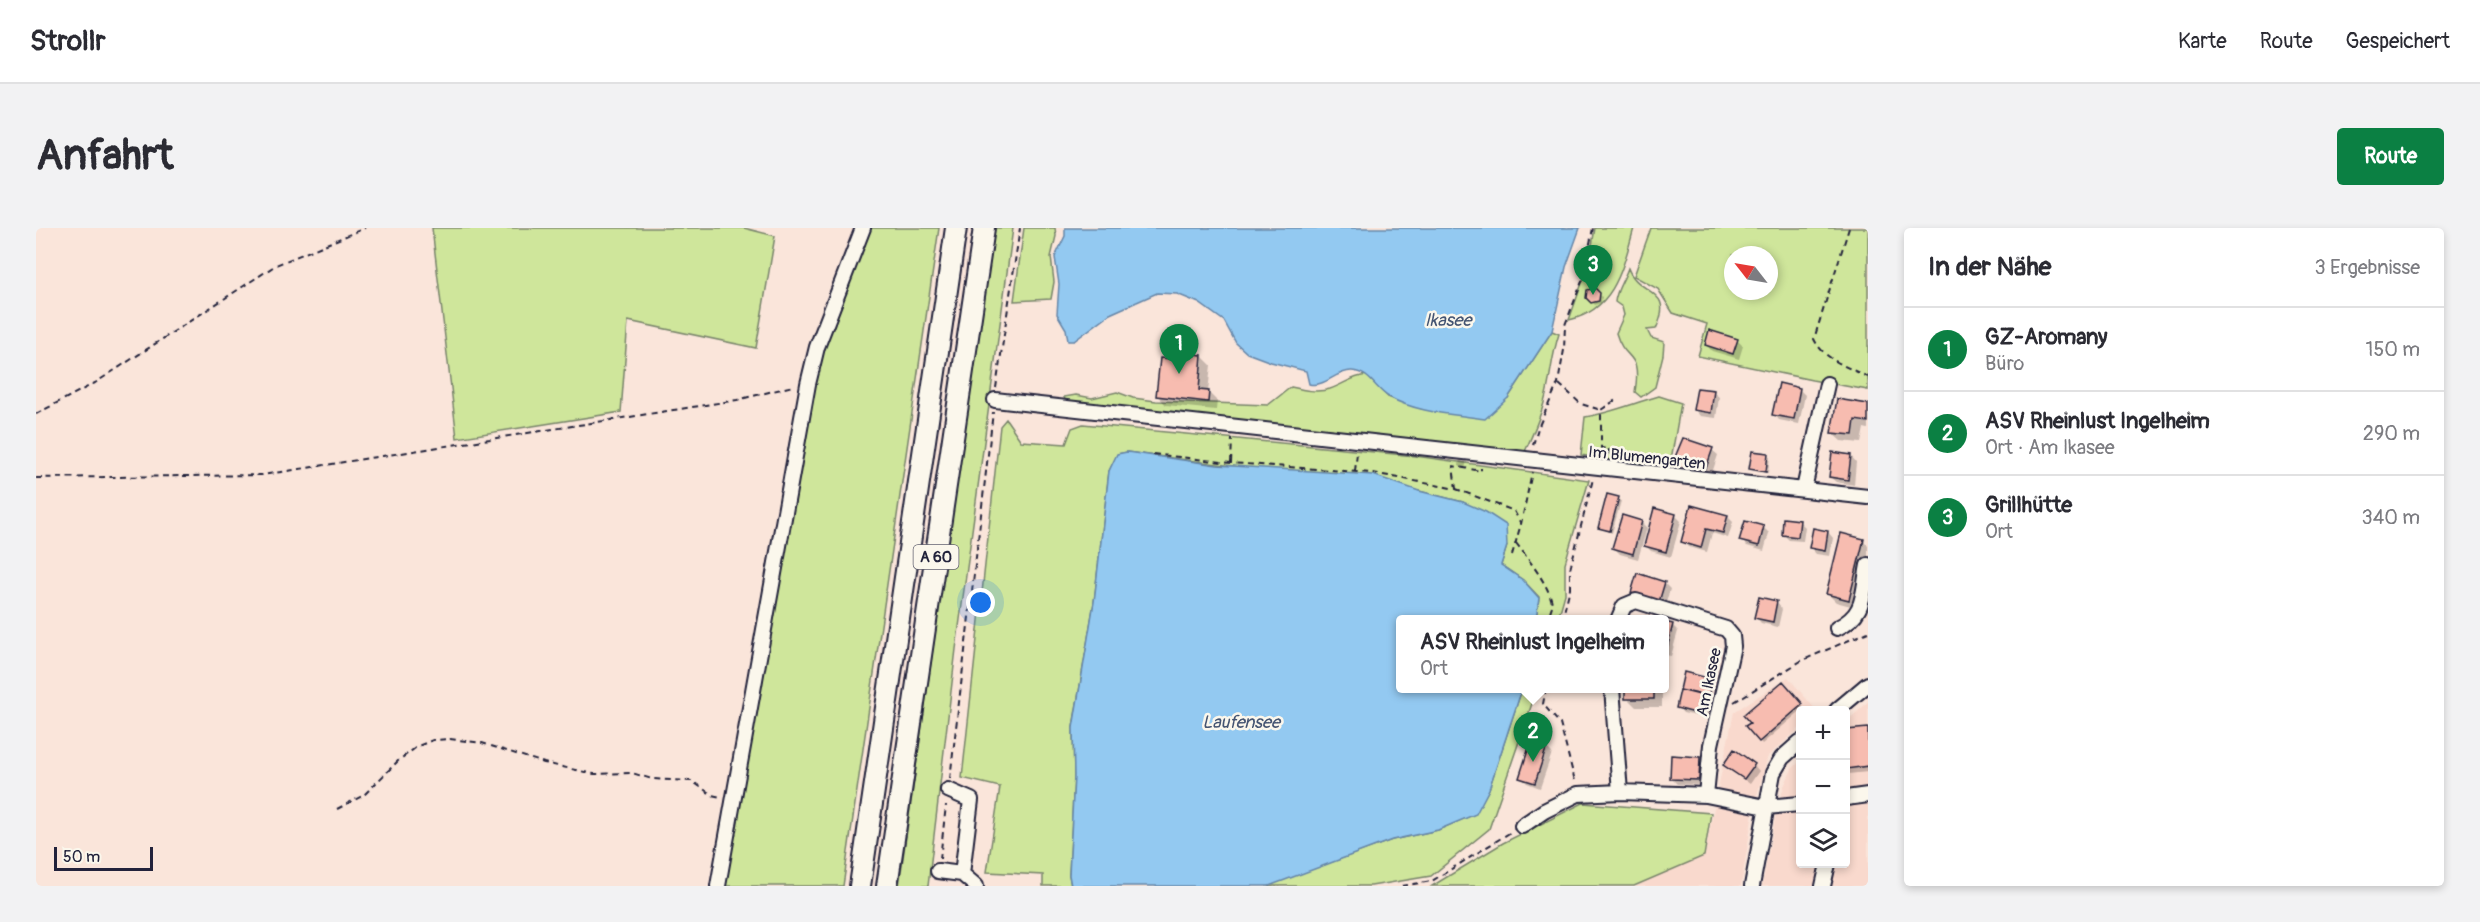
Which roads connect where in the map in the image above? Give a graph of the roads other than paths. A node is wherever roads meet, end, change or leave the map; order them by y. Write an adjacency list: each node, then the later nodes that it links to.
1 (863, 228): 26 (street)
2 (956, 228): 27 (highway, A 60)
3 (984, 228): 28 (highway, A 60)
4 (1827, 384): 6 (street)
5 (995, 400): 6 (street, Im Blumengarten)
6 (1804, 489): 7 (street, Im Blumengarten)
7 (1868, 497)
8 (1868, 565): 10 (street)
9 (1620, 615): 17 (street, Am Ikasee)
10 (1837, 628)
11 (1868, 684): 13 (street)
12 (1612, 693): 16 (street)
13 (1843, 706)
14 (1796, 746): 21 (street)
15 (948, 790): 25 (street)
16 (1620, 792): 17 (street); 22 (street)
17 (1706, 795): 21 (street)
18 (1868, 795): 19 (street)
19 (1850, 797)
20 (1796, 804): 21 (street)
21 (1766, 807): 30 (street)
22 (1522, 826)
23 (1827, 868): 31 (street)
24 (938, 871): 25 (street)
25 (962, 874): 29 (street)
26 (718, 886)
27 (860, 886)
28 (887, 886)
29 (975, 886)
30 (1752, 886)
31 (1823, 886)

